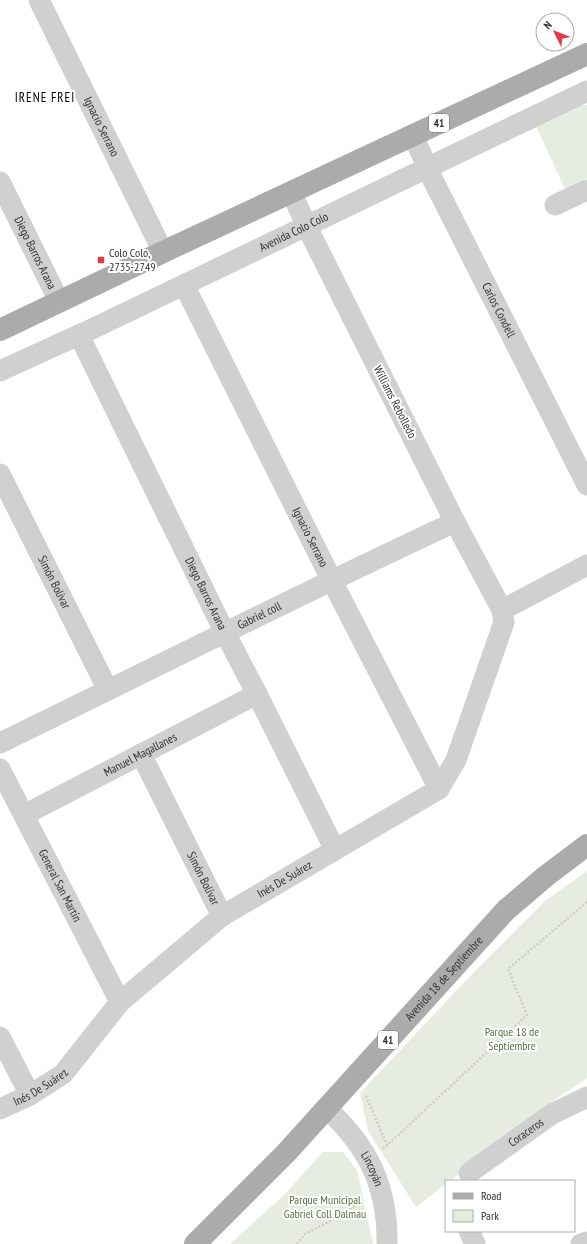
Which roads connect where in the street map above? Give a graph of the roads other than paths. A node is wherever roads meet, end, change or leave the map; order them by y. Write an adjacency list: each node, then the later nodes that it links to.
1 (39, 0): 11 (street, Ignacio Serrano)
2 (587, 54): 4 (main road, 41)
3 (587, 91): 5 (street, Avenida Colo Colo)
4 (413, 135): 5 (street, Carlos Condell); 7 (main road, 41)
5 (427, 169): 10 (street, Avenida Colo Colo); 18 (street, Carlos Condell)
6 (0, 182): 13 (street, Diego Barros Arana)
7 (291, 192): 10 (street, Williams Rebolledo); 11 (main road, 41)
8 (585, 197): 9 (street)
9 (555, 205)
10 (307, 226): 12 (street, Avenida Colo Colo); 19 (street, Williams Rebolledo)
11 (163, 252): 13 (main road, 41)
12 (184, 285): 15 (street, Avenida Colo Colo); 21 (street, Ignacio Serrano)
13 (59, 301): 14 (main road, 41)
14 (0, 330)
15 (79, 335): 16 (street, Avenida Colo Colo); 23 (street, Diego Barros Arana)
16 (0, 371)
17 (0, 474): 24 (street, Simón Bolívar)
18 (587, 485)
19 (454, 522): 21 (street, Gabriel coll); 22 (street, Williams Rebolledo)
20 (587, 565): 22 (street)
21 (332, 579): 23 (street, Gabriel coll); 29 (street, Ignacio Serrano)
22 (502, 610): 29 (street, Inés De Suárez)
23 (225, 634): 24 (street, Gabriel coll); 25 (street, Diego Barros Arana)
24 (108, 690): 26 (street, Gabriel coll)
25 (257, 694): 27 (street, Manuel Magallanes); 32 (street, Diego Barros Arana)
26 (0, 743)
27 (141, 754): 30 (street, Manuel Magallanes); 33 (street, Simón Bolívar)
28 (0, 769): 30 (street, General San Martín)
29 (439, 789): 32 (street, Inés De Suárez)
30 (24, 815): 34 (street, General San Martín)
31 (587, 844): 38 (main road, Avenida 18 de Septiembre / 41)
32 (335, 850): 33 (street, Inés De Suárez)
33 (222, 916): 34 (street, Inés De Suárez)
34 (120, 1002): 36 (street, Inés De Suárez)
35 (0, 1037): 36 (street)
36 (30, 1095): 39 (street, Inés De Suárez)
37 (587, 1097): 40 (street, Coraceros)
38 (326, 1108): 43 (main road, Avenida 18 de Septiembre / 41); 44 (street, Lincoyán)
39 (0, 1109)
40 (469, 1173)
41 (469, 1232): 45 (street)
42 (587, 1242): 46 (street)
43 (195, 1244)
44 (387, 1244)
45 (475, 1244)
46 (581, 1244)

